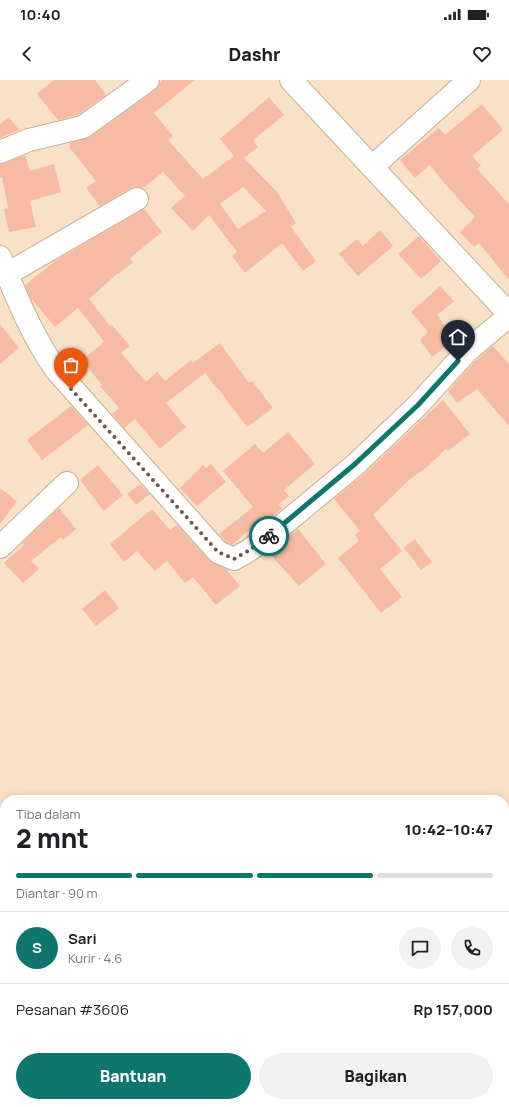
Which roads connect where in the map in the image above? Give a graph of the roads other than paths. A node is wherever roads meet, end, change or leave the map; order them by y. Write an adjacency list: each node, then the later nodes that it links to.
1 (148, 80): 4 (street)
2 (291, 80): 5 (street)
3 (469, 80): 5 (street)
4 (0, 152)
5 (372, 167): 8 (street)
6 (137, 199): 7 (street)
7 (4, 266): 8 (street)
8 (509, 315)
9 (67, 483): 10 (street)
10 (0, 547)

